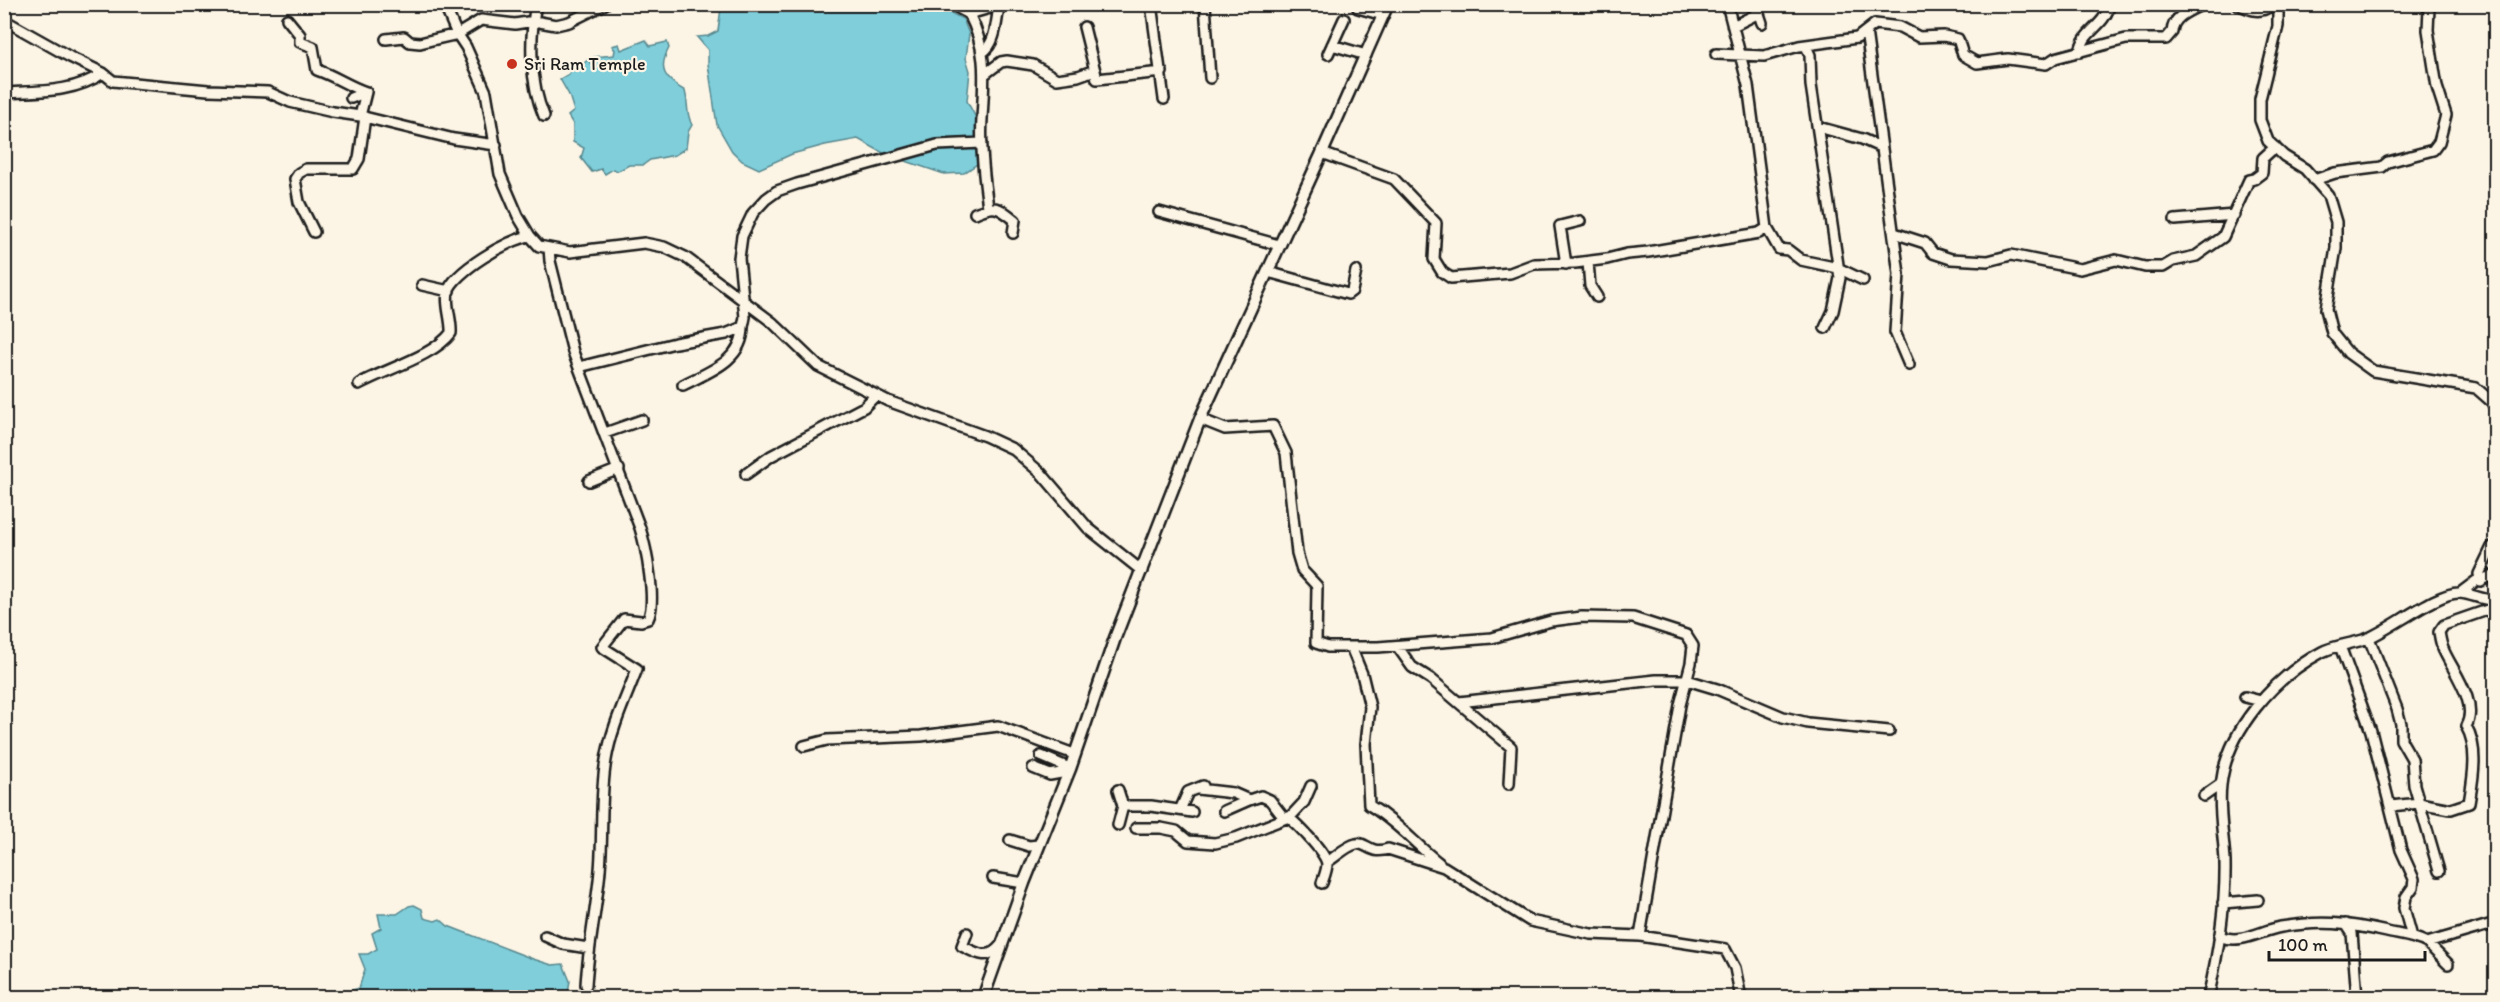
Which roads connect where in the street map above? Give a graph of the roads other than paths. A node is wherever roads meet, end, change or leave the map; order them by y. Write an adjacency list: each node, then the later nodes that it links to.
1 (444, 4): 27 (street)
2 (536, 4): 22 (street)
3 (605, 4): 22 (street)
4 (951, 4): 18 (street)
5 (1152, 4): 36 (street)
6 (1205, 4): 39 (street)
7 (1727, 4): 24 (street)
8 (2110, 4): 31 (street)
9 (2203, 4): 31 (street)
10 (2237, 4): 11 (street)
11 (2274, 4)
12 (2278, 4): 52 (street)
13 (2431, 4): 54 (street)
14 (1002, 6): 18 (street); 30 (street)
15 (1756, 6): 23 (street); 24 (street)
16 (1358, 8): 17 (street)
17 (1385, 10): 34 (street)
18 (969, 14): 30 (street)
19 (287, 19): 40 (street)
20 (1344, 19): 34 (street)
21 (4, 20): 37 (street)
22 (534, 21): 27 (street); 47 (street)
23 (1761, 23)
24 (1734, 26): 33 (street)
25 (1084, 27): 35 (street)
26 (1866, 31): 29 (street); 31 (street); 51 (street)
27 (458, 34): 28 (street); 50 (street)
28 (386, 39)
29 (1806, 46): 33 (street); 48 (street)
30 (983, 52): 38 (street)
31 (2080, 52)
32 (1716, 54): 33 (street)
33 (1742, 54): 61 (street)
34 (1366, 55): 53 (street)
35 (1095, 70): 36 (street); 38 (street)
36 (1162, 72): 45 (street)
37 (103, 73): 43 (street); 46 (street)
38 (985, 74): 49 (street)
39 (1210, 78)
40 (352, 87): 41 (street); 42 (street)
41 (341, 91)
42 (366, 92): 44 (street); 46 (street)
43 (4, 93)
44 (351, 98)
45 (1164, 99)
46 (362, 116): 50 (street); 62 (street)
47 (544, 116)
48 (1818, 127): 51 (street); 70 (street)
49 (981, 143): 55 (street); 77 (street)
50 (496, 145): 65 (street)
51 (1880, 147): 64 (street)
52 (2275, 147): 54 (street); 58 (street)
53 (1322, 153): 66 (street); 69 (street)
54 (2314, 180): 85 (street)
55 (988, 207): 57 (street); 63 (street)
56 (1159, 212): 66 (street)
57 (975, 213)
58 (2234, 215): 59 (street); 64 (street)
59 (2175, 220)
60 (1580, 221): 69 (street)
61 (1767, 228): 68 (street); 70 (street)
62 (314, 232)
63 (1013, 233)
64 (1894, 233): 80 (street)
65 (530, 236): 67 (street); 75 (street)
66 (1279, 245): 72 (street)
67 (549, 248): 77 (street); 81 (street)
68 (1588, 262): 69 (street); 76 (street)
69 (1566, 264)
70 (1838, 268): 73 (street); 79 (street)
71 (1356, 271): 72 (street)
72 (1268, 272): 86 (street)
73 (1863, 280)
74 (422, 285): 75 (street)
75 (448, 291): 82 (street)
76 (1597, 297)
77 (742, 299): 78 (street); 84 (street)
78 (743, 327): 81 (street); 83 (street)
79 (1825, 328)
80 (1909, 365)
81 (579, 367): 88 (street)
82 (359, 384)
83 (683, 385)
84 (875, 396): 90 (street); 93 (street)
85 (2496, 410)
86 (1200, 419): 93 (street); 102 (street)
87 (642, 420): 88 (street)
88 (605, 433): 89 (street)
89 (619, 469): 91 (street); 147 (street)
90 (746, 474)
91 (589, 481)
92 (2496, 548): 95 (street)
93 (1142, 571): 109 (street)
94 (2496, 575): 95 (street)
95 (2481, 581): 96 (street)
96 (2460, 593): 97 (street); 99 (street)
97 (2496, 601)
98 (2496, 607): 119 (street)
99 (2368, 638): 101 (street); 119 (street)
100 (1397, 646): 102 (street); 103 (street); 106 (street)
101 (2340, 646): 105 (street); 121 (street)
102 (1351, 647): 131 (street)
103 (1687, 680): 106 (street); 107 (street); 142 (street)
104 (2245, 697): 105 (street)
105 (2261, 701): 114 (street)
106 (1459, 702): 113 (street)
107 (1889, 731)
108 (804, 746): 109 (street)
109 (1074, 754): 111 (street)
110 (1041, 756): 111 (street)
111 (1067, 767): 112 (street); 129 (street)
112 (1033, 768)
113 (1509, 784)
114 (2221, 784): 117 (street); 137 (street)
115 (1311, 786): 125 (street)
116 (1118, 790): 120 (street)
117 (2204, 796)
118 (1249, 800): 122 (street); 123 (street); 125 (street)
119 (2420, 803): 121 (street); 132 (street)
120 (1123, 806): 122 (street); 126 (street)
121 (2391, 806): 144 (street)
122 (1180, 810): 124 (street)
123 (1224, 811)
124 (1192, 812)
125 (1286, 817): 127 (street); 130 (street)
126 (1118, 825)
127 (1136, 828)
128 (1010, 840): 129 (street)
129 (1039, 845): 134 (street)
130 (1327, 862): 131 (street); 135 (street)
131 (1443, 867): 142 (street)
132 (2439, 872)
133 (993, 878): 134 (street)
134 (1023, 883): 145 (street)
135 (1322, 883)
136 (2258, 900): 137 (street)
137 (2223, 903): 143 (street)
138 (2346, 924): 143 (street); 144 (street); 153 (street)
139 (2496, 929): 146 (street)
140 (967, 933): 145 (street)
141 (545, 936): 147 (street)
142 (1640, 936): 151 (street)
143 (2219, 936): 152 (street)
144 (2412, 937): 146 (street)
145 (1003, 942): 150 (street)
146 (2427, 943): 148 (street)
147 (588, 948): 149 (street)
148 (2448, 964)
149 (586, 985)
150 (983, 998)
151 (1741, 998)
152 (2208, 998)
153 (2357, 998)

